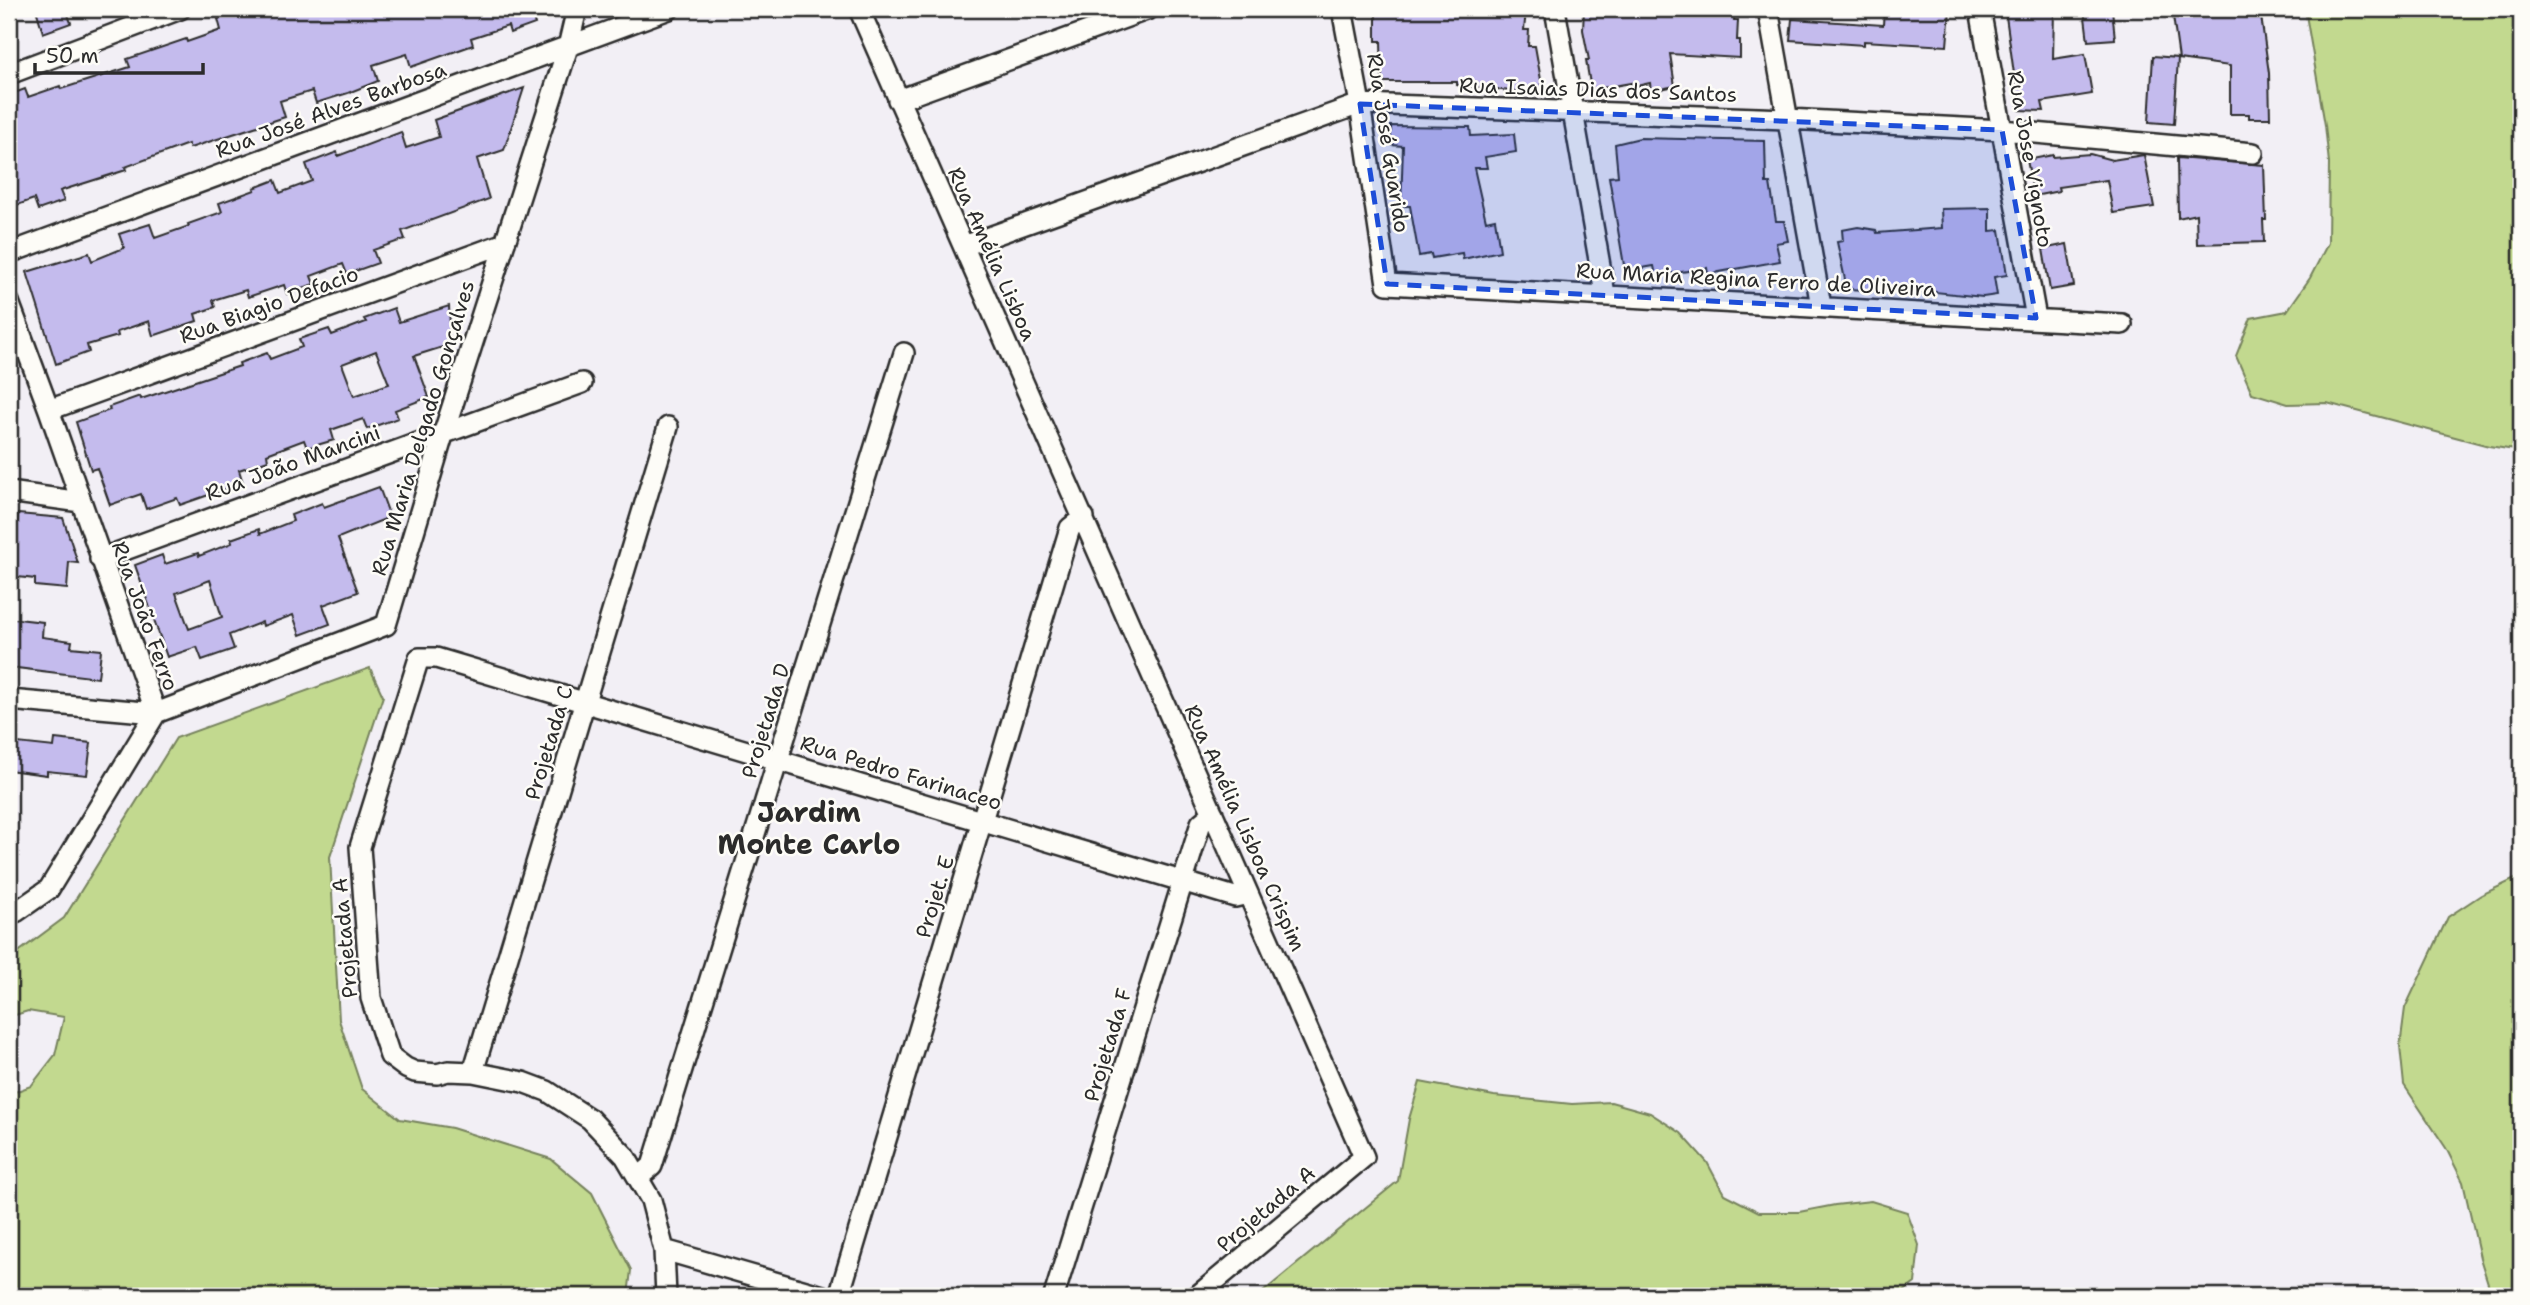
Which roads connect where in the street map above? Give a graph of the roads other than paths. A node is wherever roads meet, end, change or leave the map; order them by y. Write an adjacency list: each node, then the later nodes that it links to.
1 (180, 9): 11 (street)
2 (577, 9): 10 (street, Rua Maria Delgado Gonçalves)
3 (669, 9): 10 (street, Rua José Alves Barbosa)
4 (859, 9): 12 (street, Rua Amélia Lisboa)
5 (1149, 9): 12 (street)
6 (1342, 9): 13 (street, Rua José Guarido)
7 (1555, 9): 14 (street)
8 (1768, 9): 15 (street)
9 (1980, 9): 16 (street, Rua Jose Vignoto)
10 (568, 47): 18 (street, Rua Maria Delgado Gonçalves); 20 (street, Rua José Alves Barbosa)
11 (9, 74)
12 (898, 100): 19 (street, Rua Amélia Lisboa)
13 (1360, 104): 14 (street, Rua Isaias Dias dos Santos); 19 (street, Rua Isaias Dias dos Santos); 21 (street, Rua José Guarido)
14 (1575, 113): 15 (street, Rua Isaias Dias dos Santos); 22 (street)
15 (1787, 119): 16 (street, Rua Isaias Dias dos Santos); 24 (street)
16 (2002, 130): 17 (street, Rua Isaias Dias dos Santos); 25 (street, Rua Jose Vignoto)
17 (2253, 153)
18 (505, 243): 29 (street, Rua Biagio Defacio); 31 (street, Rua Maria Delgado Gonçalves)
19 (964, 246): 34 (street, Rua Amélia Lisboa)
20 (9, 253)
21 (1387, 284): 22 (street, Rua Maria Regina Ferro de Oliveira)
22 (1605, 294): 24 (street, Rua Maria Regina Ferro de Oliveira)
23 (9, 302): 29 (street, Rua João Ferro)
24 (1821, 306): 25 (street, Rua Maria Regina Ferro de Oliveira)
25 (2036, 318): 26 (street, Rua Maria Regina Ferro de Oliveira)
26 (2122, 324)
27 (904, 353): 40 (street, Projetada D)
28 (582, 383): 31 (street, Rua João Mancini)
29 (49, 410): 33 (street, Rua João Ferro)
30 (668, 427): 38 (street, Projetada C)
31 (444, 432): 35 (street, Rua João Mancini); 39 (street, Rua Maria Delgado Gonçalves)
32 (9, 492): 33 (street)
33 (81, 502): 35 (street, Rua João Ferro)
34 (1084, 517): 41 (street, Rua Amélia Lisboa Crispim); 42 (street, Projet. E)
35 (100, 559): 39 (street, Rua João Ferro)
36 (419, 658): 38 (street, Rua Pedro Farinaceo); 46 (street, Projetada A)
37 (9, 701): 39 (street)
38 (585, 702): 40 (street, Rua Pedro Farinaceo); 46 (street, Projetada C)
39 (156, 713): 45 (street, Rua João Ferro)
40 (778, 760): 42 (street, Rua Pedro Farinaceo); 48 (street, Projetada D)
41 (1213, 813): 43 (street, Projetada F); 44 (street, Rua Amélia Lisboa Crispim)
42 (981, 821): 43 (street, Rua Pedro Farinaceo); 52 (street, Projet. E)
43 (1183, 881): 44 (street, Rua Pedro Farinaceo); 53 (street, Projetada F)
44 (1248, 894): 47 (street, Rua Amélia Lisboa Crispim)
45 (12, 912)
46 (473, 1072): 48 (street, Projetada A)
47 (1364, 1157): 54 (street, Projetada A)
48 (639, 1177): 49 (street, Projetada A)
49 (664, 1250): 50 (street, Projetada A); 51 (street)
50 (666, 1296)
51 (823, 1296)
52 (839, 1296)
53 (1054, 1296)
54 (1197, 1296)

